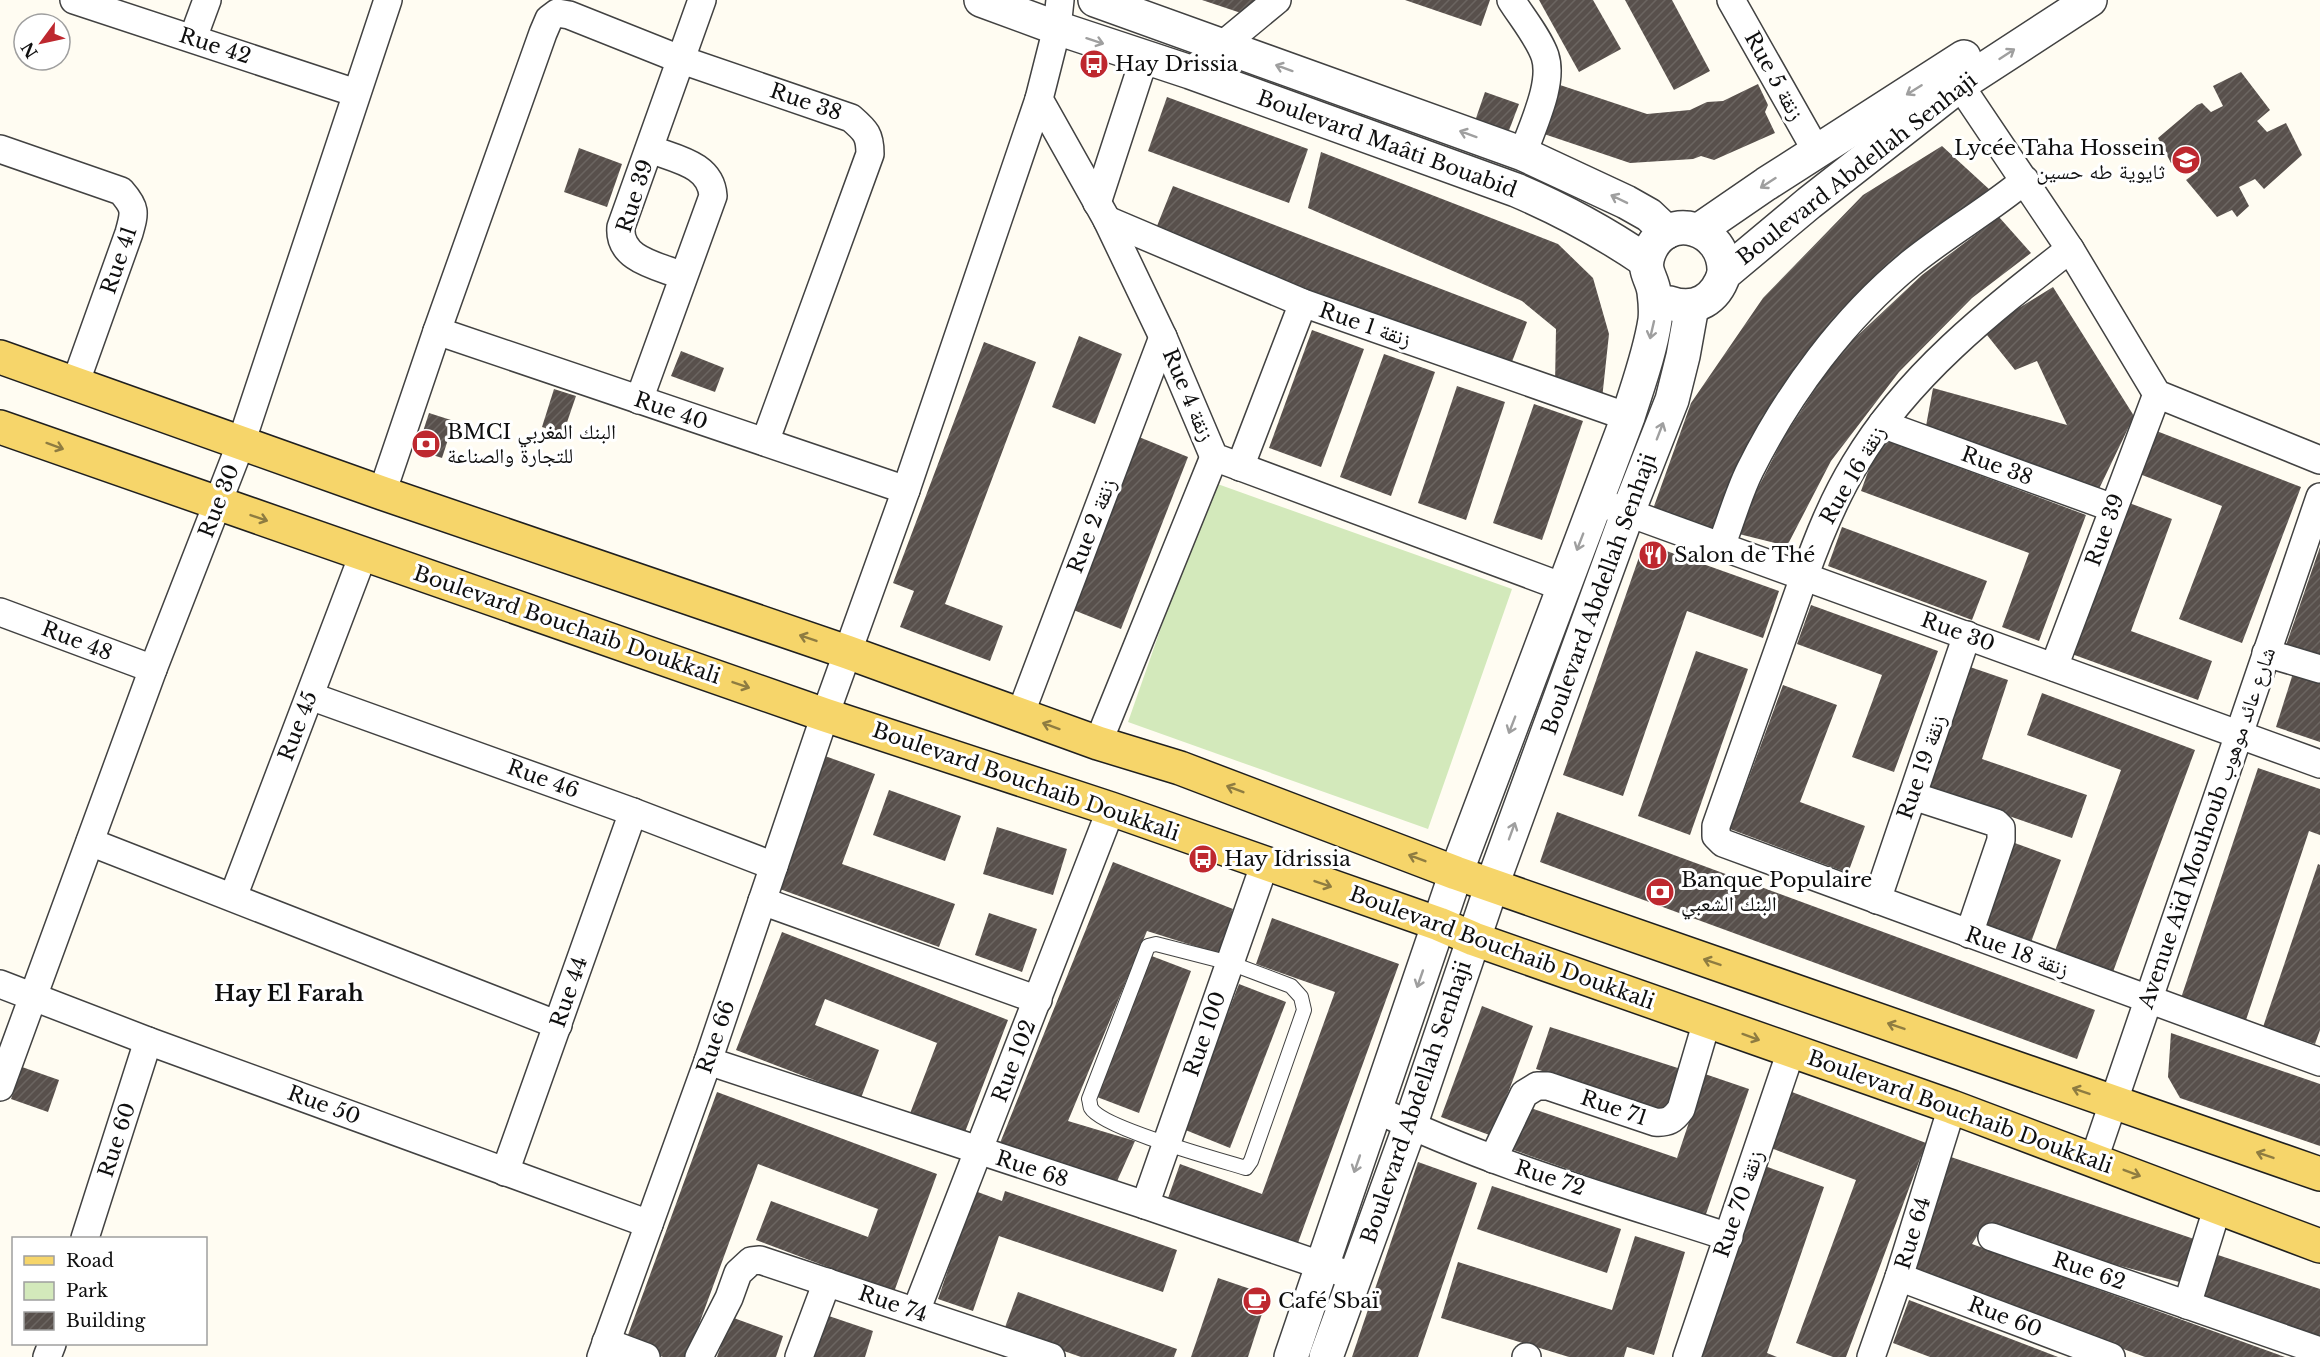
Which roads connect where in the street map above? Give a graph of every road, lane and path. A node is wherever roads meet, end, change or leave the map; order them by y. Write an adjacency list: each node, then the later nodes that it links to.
1 (74, 0): 13 (street, Rue 42)
2 (207, 0): 13 (street)
3 (388, 0): 19 (street, Rue 30)
4 (702, 0): 16 (street, Rue 39)
5 (981, 0): 12 (street, Boulevard Maâti Bouabid)
6 (1095, 0): 14 (street, Boulevard Maâti Bouabid)
7 (1277, 0): 14 (street)
8 (1511, 0): 24 (street)
9 (1731, 0): 23 (street, Rue 5 زنقة)
10 (2050, 0): 18 (street, Boulevard Abdellah Senhaji)
11 (2090, 0): 18 (street, Boulevard Abdellah Senhaji, one-way to 11)
12 (1059, 14): 15 (street, Boulevard Maâti Bouabid, one-way to 15); 20 (street)
13 (193, 38): 19 (street, Rue 42)
14 (1222, 46): 17 (street); 24 (street, Boulevard Maâti Bouabid, one-way to 14)
15 (1145, 56): 17 (street, Boulevard Maâti Bouabid); 26 (street)
16 (682, 60): 22 (street, Rue 39); 34 (street, Rue 38); 43 (street, Rue 38)
17 (1190, 72): 31 (street, Boulevard Maâti Bouabid)
18 (1955, 76): 23 (street, Boulevard Abdellah Senhaji, one-way to 23); 25 (street); 29 (street, Boulevard Abdellah Senhaji)
19 (356, 93): 44 (street, Rue 30)
20 (1039, 99): 26 (street, Rue 4 زنقة); 48 (street, Rue 66)
21 (0, 149): 37 (street, Rue 41)
22 (650, 150): 30 (street, Rue 39); 30 (street, Rue 39)
23 (1817, 152): 27 (street, Boulevard Abdellah Senhaji, one-way to 27)
24 (1522, 154): 27 (street, Boulevard Maâti Bouabid, one-way to 24)
25 (2025, 180): 28 (street); 55 (street)
26 (1102, 211): 32 (street, Rue 1 زنقة); 35 (street, Rue 4 زنقة)
27 (1684, 230): 29 (street, Boulevard Maâti Bouabid); 31 (street, Boulevard Abdellah Senhaji)
28 (2070, 249): 38 (street); 41 (street, Rue 16 زنقة)
29 (1724, 274): 33 (street, Boulevard Abdellah Senhaji)
30 (683, 276): 39 (street, Rue 39)
31 (1650, 276): 33 (street, Boulevard Maâti Bouabid); 40 (street, Boulevard Abdellah Senhaji, one-way to 40)
32 (1303, 303): 40 (street, Rue 1 زنقة); 47 (street)
33 (1692, 306): 54 (street, Boulevard Abdellah Senhaji, one-way to 33)
34 (436, 331): 39 (street, Rue 40); 49 (street)
35 (1163, 337): 45 (street, Rue 4 زنقة); 68 (street, Rue 2 زنقة)
36 (0, 357): 37 (main road)
37 (75, 384): 44 (main road)
38 (2157, 394): 46 (street); 53 (street, Rue 39)
39 (639, 400): 43 (street, Rue 40)
40 (1628, 417): 51 (street, Boulevard Abdellah Senhaji)
41 (1881, 424): 53 (street, Rue 38); 57 (street, Rue 16 زنقة)
42 (0, 427): 52 (main road, Boulevard Bouchaib Doukkali, one-way to 52)
43 (765, 442): 48 (street, Rue 40)
44 (241, 443): 49 (main road); 52 (street, Rue 30)
45 (1214, 457): 47 (street, Rue 4 زنقة); 70 (street)
46 (2320, 460)
47 (1240, 466): 58 (street, Rue 4 زنقة)
48 (906, 490): 61 (street, Rue 66)
49 (382, 493): 61 (main road, one-way to 49)
50 (2320, 497): 62 (street, Avenue Aïd Mouhoub شارع عائد موهوب)
51 (1596, 501): 54 (street, Rue 30); 58 (street, Boulevard Abdellah Senhaji, one-way to 58)
52 (219, 504): 56 (main road, Boulevard Bouchaib Doukkali, one-way to 56); 64 (street, Rue 30)
53 (2113, 508): 63 (street, Rue 39)
54 (1628, 512): 55 (street, Rue 30); 80 (street, Boulevard Abdellah Senhaji, one-way to 54)
55 (1721, 546): 57 (street, Rue 30)
56 (363, 555): 66 (street, Rue 45); 67 (main road, Boulevard Bouchaib Doukkali, one-way to 67)
57 (1804, 577): 60 (street, Rue 30); 75 (street, Rue 16 زنقة)
58 (1563, 587): 79 (street, Boulevard Abdellah Senhaji, one-way to 79)
59 (0, 612): 64 (street, Rue 48)
60 (1967, 635): 63 (street, Rue 30); 72 (street, Rue 19 زنقة)
61 (848, 652): 67 (street, Rue 66); 68 (main road)
62 (2266, 653): 65 (street); 69 (street, Avenue Aïd Mouhoub شارع عائد موهوب)
63 (2054, 667): 69 (street, Rue 30)
64 (153, 669): 76 (street, Rue 30)
65 (2320, 669)
66 (310, 696): 74 (street, Rue 46); 81 (street, Rue 45)
67 (825, 715): 73 (main road, Boulevard Bouchaib Doukkali); 78 (street, Rue 66)
68 (1020, 715): 70 (main road, one-way to 68)
69 (2239, 734): 71 (street, Rue 30); 91 (street, Avenue Aïd Mouhoub شارع عائد موهوب)
70 (1098, 743): 79 (main road, one-way to 70)
71 (2320, 764)
72 (1913, 796): 82 (street, Rue 19 زنقة); 85 (street)
73 (1111, 809): 77 (main road, Boulevard Bouchaib Doukkali); 90 (street, Rue 102)
74 (633, 812): 78 (street, Rue 46); 93 (street, Rue 44)
75 (1716, 836): 82 (street, Rue 18 زنقة)
76 (90, 842): 81 (street); 89 (street, Rue 30)
77 (1265, 863): 84 (main road, Boulevard Bouchaib Doukkali, one-way to 84); 87 (street, Rue 100)
78 (774, 866): 83 (street, Rue 66)
79 (1456, 873): 80 (main road); 84 (street, Boulevard Abdellah Senhaji)
80 (1492, 885): 86 (street, Boulevard Abdellah Senhaji); 99 (main road, one-way to 80)
81 (233, 897): 93 (street)
82 (1877, 900): 85 (street, Rue 18 زنقة)
83 (762, 901): 90 (street); 96 (street, Rue 66)
84 (1439, 924): 86 (main road, Boulevard Bouchaib Doukkali); 101 (street, Boulevard Abdellah Senhaji, one-way to 101)
85 (1969, 934): 91 (street, Rue 18 زنقة)
86 (1474, 939): 92 (main road, Boulevard Bouchaib Doukkali); 102 (street, Boulevard Abdellah Senhaji)
87 (1230, 963): 103 (street, Rue 100); 103 (lane); 103 (lane)
88 (0, 984): 89 (street, Rue 50)
89 (33, 996): 94 (street, Rue 50); 98 (street, Rue 30)
90 (1038, 1000): 104 (street, Rue 102)
91 (2150, 1000): 97 (street, Rue 18 زنقة); 99 (street, Avenue Aïd Mouhoub شارع عائد موهوب)
92 (1707, 1021): 95 (main road, Boulevard Bouchaib Doukkali, one-way to 95); 106 (street, Rue 71)
93 (558, 1024): 107 (street, Rue 44)
94 (148, 1041): 107 (street, Rue 50); 112 (street, Rue 60)
95 (1791, 1051): 100 (main road, Boulevard Bouchaib Doukkali); 113 (street, Rue 70 زنقة)
96 (708, 1062): 104 (street, Rue 68); 111 (street, Rue 66)
97 (2320, 1062)
98 (0, 1087)
99 (2114, 1102): 105 (street, Avenue Aïd Mouhoub شارع عائد موهوب); 108 (main road, one-way to 99)
100 (1952, 1107): 105 (main road, Boulevard Bouchaib Doukkali); 118 (street, Rue 64)
101 (1376, 1109): 102 (street, Rue 72); 116 (street, Boulevard Abdellah Senhaji, one-way to 116)
102 (1410, 1126): 106 (street, Rue 72); 117 (street, Boulevard Abdellah Senhaji)
103 (1166, 1145): 109 (street, Rue 100)
104 (979, 1152): 109 (street, Rue 68); 121 (street, Rue 102)
105 (2094, 1159): 110 (main road, Boulevard Bouchaib Doukkali, one-way to 110)
106 (1493, 1160): 113 (street, Rue 72)
107 (505, 1172): 111 (street, Rue 50)
108 (2320, 1174)
109 (1145, 1205): 116 (street, Rue 68)
110 (2218, 1206): 115 (main road, Boulevard Bouchaib Doukkali); 120 (street)
111 (649, 1224): 122 (street, Rue 66)
112 (86, 1237)
113 (1729, 1237): 131 (street, Rue 70 زنقة)
114 (1992, 1237): 120 (street, Rue 62)
115 (2320, 1246)
116 (1322, 1267): 117 (street, Rue 68); 129 (street, Boulevard Abdellah Senhaji)
117 (1355, 1277): 130 (street, Boulevard Abdellah Senhaji)
118 (1899, 1277): 124 (street, Rue 64); 132 (street, Rue 60)
119 (827, 1282): 121 (street, Rue 74); 126 (street, Rue 74); 127 (street)
120 (2187, 1305): 123 (street, Rue 62)
121 (916, 1311): 128 (street, Rue 74)
122 (603, 1350): 125 (street)
123 (2320, 1351)
124 (1874, 1356)
125 (646, 1357)
126 (699, 1357)
127 (799, 1357)
128 (1051, 1357)
129 (1291, 1357)
130 (1326, 1357)
131 (1687, 1357)
132 (2111, 1357)

